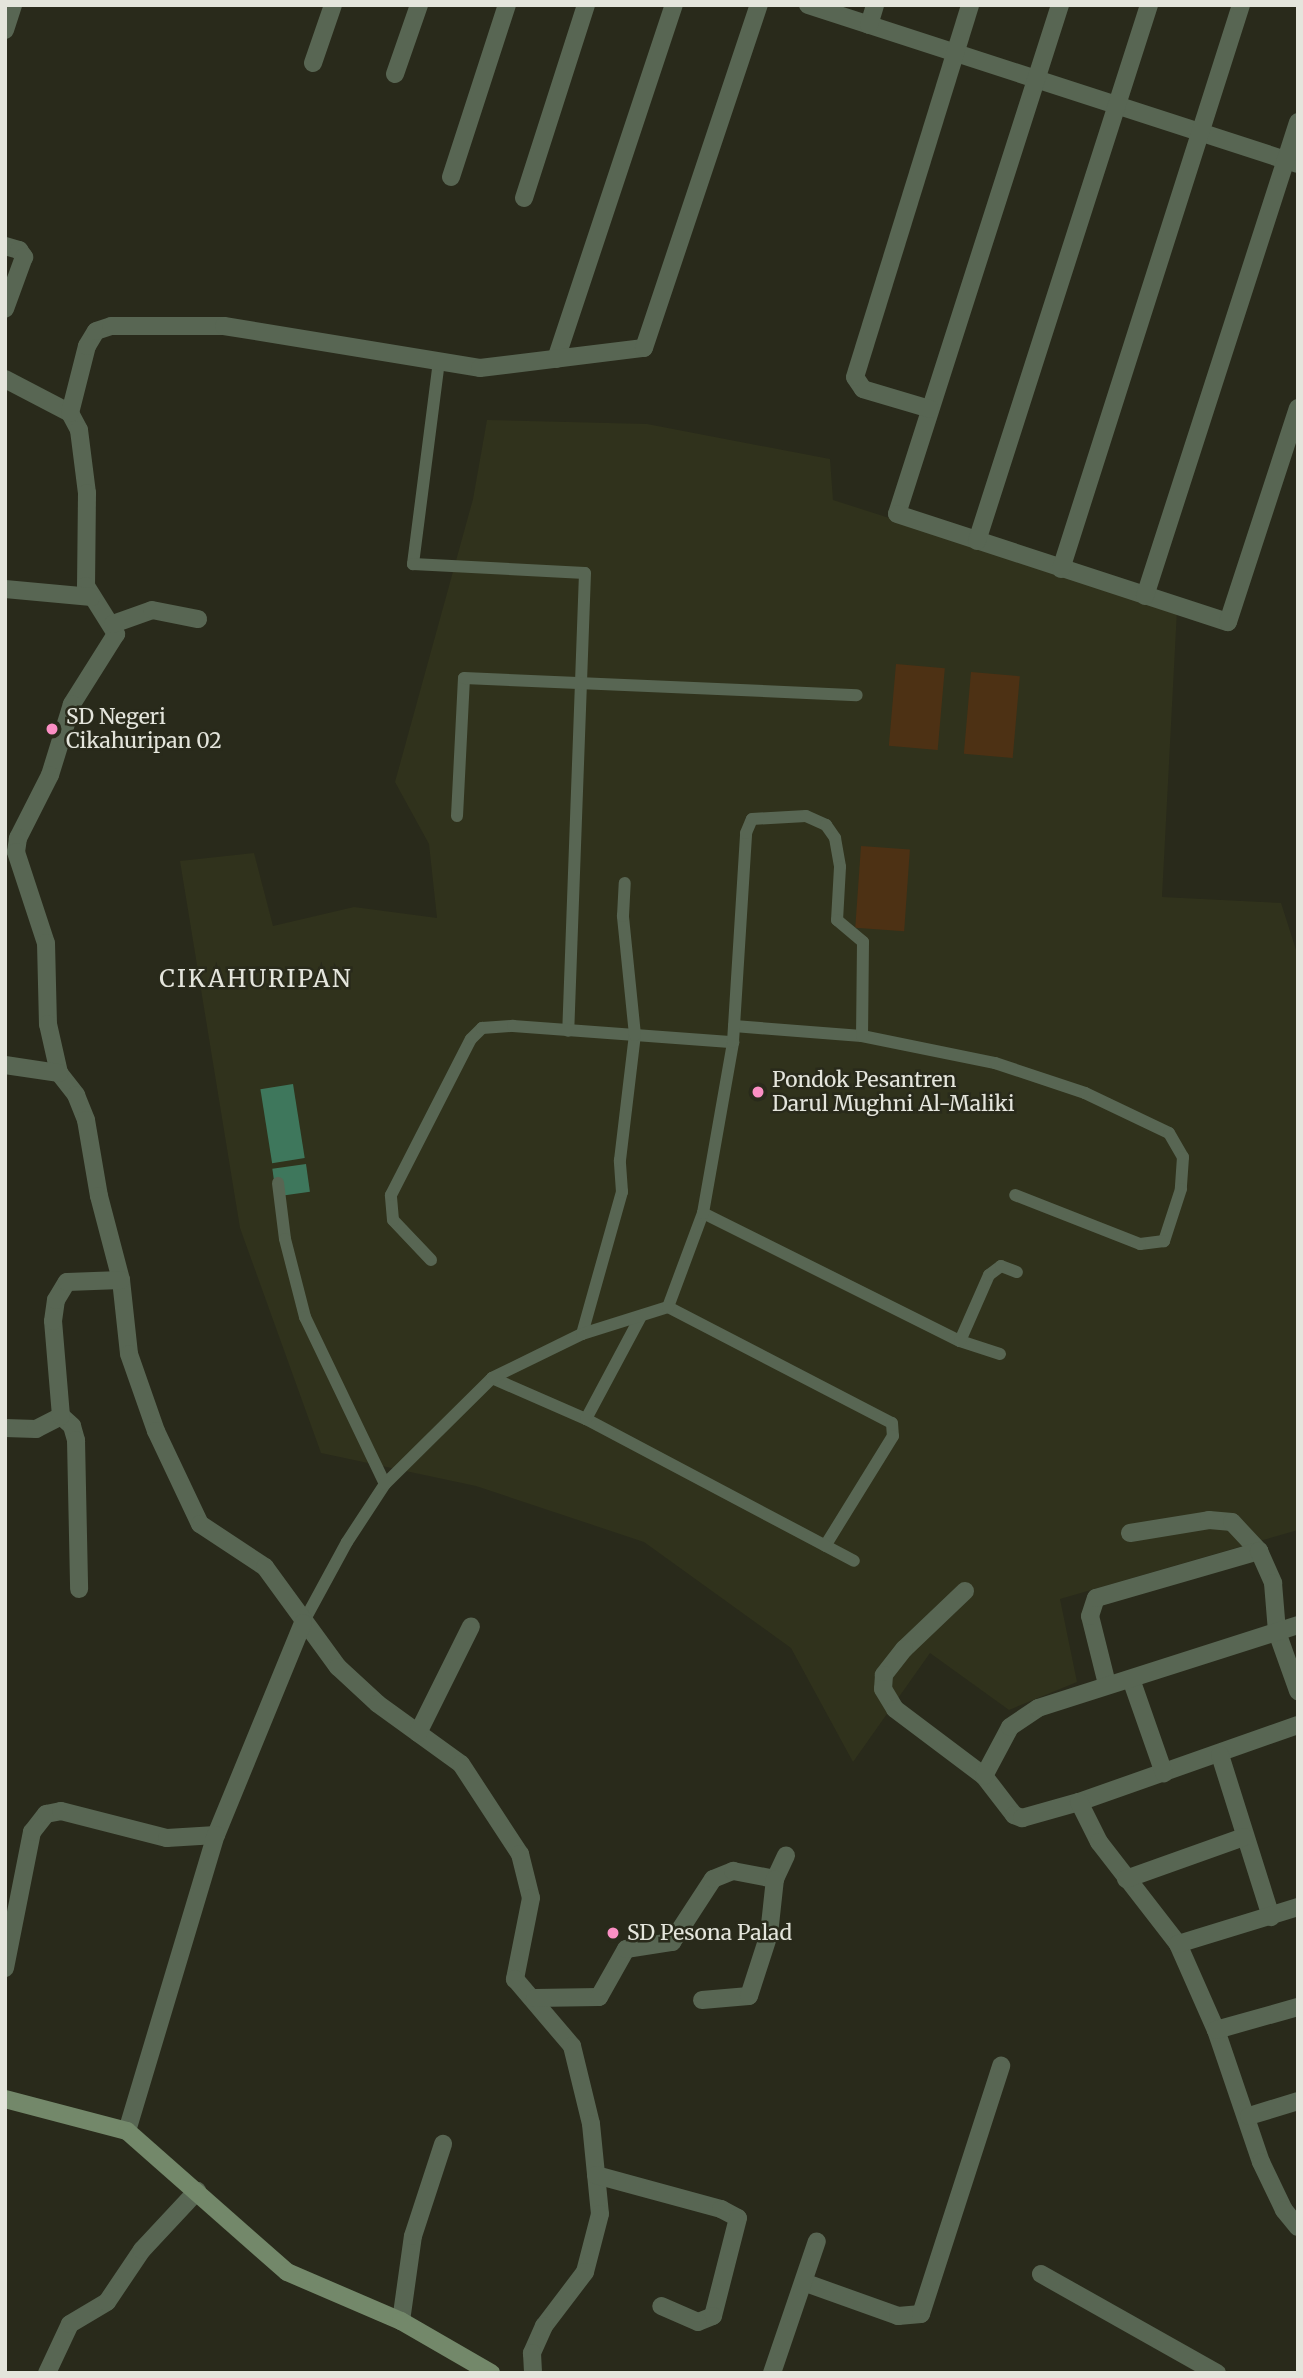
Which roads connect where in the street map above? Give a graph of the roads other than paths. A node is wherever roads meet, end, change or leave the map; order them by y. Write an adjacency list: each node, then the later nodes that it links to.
1 (13, 5): 15 (street)
2 (333, 5): 17 (street)
3 (419, 5): 18 (street)
4 (507, 5): 24 (street)
5 (586, 5): 25 (street)
6 (674, 5): 28 (street)
7 (759, 5): 28 (street)
8 (808, 5): 14 (street)
9 (875, 5): 14 (street)
10 (970, 5): 16 (street)
11 (1060, 5): 19 (street)
12 (1149, 5): 20 (street)
13 (1241, 5): 22 (street)
14 (869, 25): 16 (street)
15 (5, 30)
16 (955, 53): 19 (street); 32 (street)
17 (313, 62)
18 (395, 74)
19 (1036, 79): 20 (street); 32 (street)
20 (1117, 105): 22 (street); 34 (street)
21 (1298, 122): 23 (street)
22 (1200, 132): 23 (street); 35 (street)
23 (1292, 162): 37 (street)
24 (451, 177)
25 (524, 198)
26 (5, 246): 27 (street)
27 (5, 309)
28 (556, 359): 29 (street)
29 (439, 361): 33 (street); 41 (lane)
30 (5, 379): 33 (street)
31 (1298, 408): 37 (street)
32 (930, 410): 34 (street)
33 (69, 413): 38 (street)
34 (977, 541): 35 (street)
35 (1061, 569): 37 (street)
36 (5, 589): 38 (street)
37 (1145, 596)
38 (92, 597): 40 (street)
39 (198, 619): 40 (street)
40 (113, 624): 51 (street)
41 (581, 683): 42 (lane); 43 (lane); 46 (lane)
42 (857, 695)
43 (457, 816)
44 (625, 883): 47 (lane)
45 (734, 1026): 48 (lane); 48 (lane); 49 (lane)
46 (568, 1031): 47 (lane); 55 (lane)
47 (635, 1035): 49 (lane); 60 (lane)
48 (862, 1036): 53 (lane)
49 (733, 1042): 54 (lane)
50 (5, 1065): 51 (street)
51 (59, 1073): 57 (street)
52 (278, 1184): 67 (lane)
53 (1015, 1195)
54 (703, 1213): 58 (lane); 61 (lane)
55 (432, 1260)
56 (1017, 1272): 61 (lane)
57 (121, 1280): 64 (street); 74 (street)
58 (668, 1307): 59 (lane); 69 (lane)
59 (640, 1318): 60 (lane); 65 (lane)
60 (582, 1334): 63 (lane)
61 (960, 1341): 62 (lane)
62 (1000, 1354)
63 (492, 1378): 65 (lane); 67 (lane)
64 (61, 1416): 66 (street); 72 (street)
65 (586, 1419): 69 (lane)
66 (5, 1428)
67 (385, 1484): 74 (lane)
68 (1130, 1533): 70 (street)
69 (825, 1546): 71 (lane)
70 (1259, 1551): 77 (street); 79 (street)
71 (854, 1561)
72 (79, 1589)
73 (965, 1591): 85 (street)
74 (303, 1623): 82 (street); 87 (street)
75 (1298, 1625): 77 (street)
76 (471, 1626): 82 (street)
77 (1277, 1632): 78 (street); 80 (street)
78 (1131, 1679): 79 (street); 84 (street)
79 (1107, 1684): 85 (street)
80 (1298, 1691)
81 (1298, 1725): 83 (street)
82 (418, 1733): 96 (street)
83 (1220, 1755): 84 (street); 88 (street)
84 (1164, 1773): 86 (street)
85 (984, 1776): 86 (street)
86 (1079, 1802): 91 (street)
87 (216, 1835): 95 (street); 104 (street)
88 (1244, 1837): 91 (street); 93 (street)
89 (786, 1856): 90 (street)
90 (775, 1879): 96 (street); 97 (street)
91 (1126, 1879): 94 (street)
92 (1298, 1907): 93 (street)
93 (1271, 1917): 94 (street)
94 (1178, 1944): 99 (street)
95 (5, 1968)
96 (535, 1998): 106 (street)
97 (702, 2000)
98 (1298, 2007): 99 (street)
99 (1216, 2030): 103 (street)
100 (1001, 2066): 111 (street)
101 (5, 2099): 104 (street)
102 (1298, 2101): 103 (street)
103 (1248, 2116): 108 (street)
104 (127, 2131): 107 (street)
105 (443, 2144): 113 (street)
106 (596, 2175): 112 (street); 116 (street)
107 (197, 2191): 113 (street); 114 (street)
108 (1298, 2227)
109 (817, 2241): 111 (street)
110 (1041, 2274): 118 (street)
111 (806, 2283): 117 (street)
112 (661, 2306)
113 (401, 2321): 115 (street)
114 (47, 2373)
115 (491, 2373)
116 (533, 2373)
117 (772, 2373)
118 (1217, 2373)

